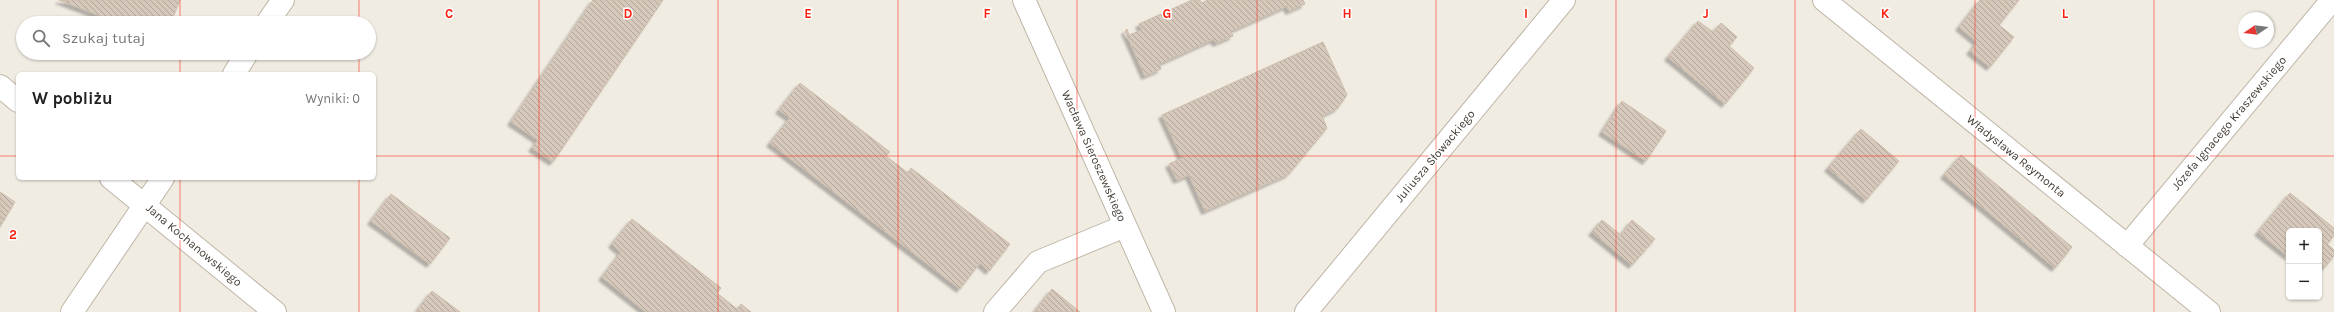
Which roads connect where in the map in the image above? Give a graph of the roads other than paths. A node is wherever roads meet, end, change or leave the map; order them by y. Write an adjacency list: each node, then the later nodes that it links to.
1 (283, 0): 6 (street)
2 (1024, 0): 14 (street, Wacława Sieroszewskiego)
3 (1564, 0): 20 (street, Juliusza Słowackiego)
4 (1824, 0): 15 (street, Władysława Reymonta)
5 (2332, 0): 15 (street, Józefa Ignacego Kraszewskiego)
6 (272, 16)
7 (243, 60): 8 (street)
8 (235, 72)
9 (0, 86): 10 (street)
10 (16, 99)
11 (114, 180): 13 (street, Jana Kochanowskiego)
12 (162, 180): 13 (street)
13 (145, 204): 16 (street); 17 (street, Jana Kochanowskiego)
14 (1125, 226): 18 (street); 19 (street, Wacława Sieroszewskiego)
15 (2126, 246): 21 (street, Władysława Reymonta)
16 (72, 312)
17 (275, 312)
18 (994, 312)
19 (1164, 312)
20 (1306, 312)
21 (2209, 312)

